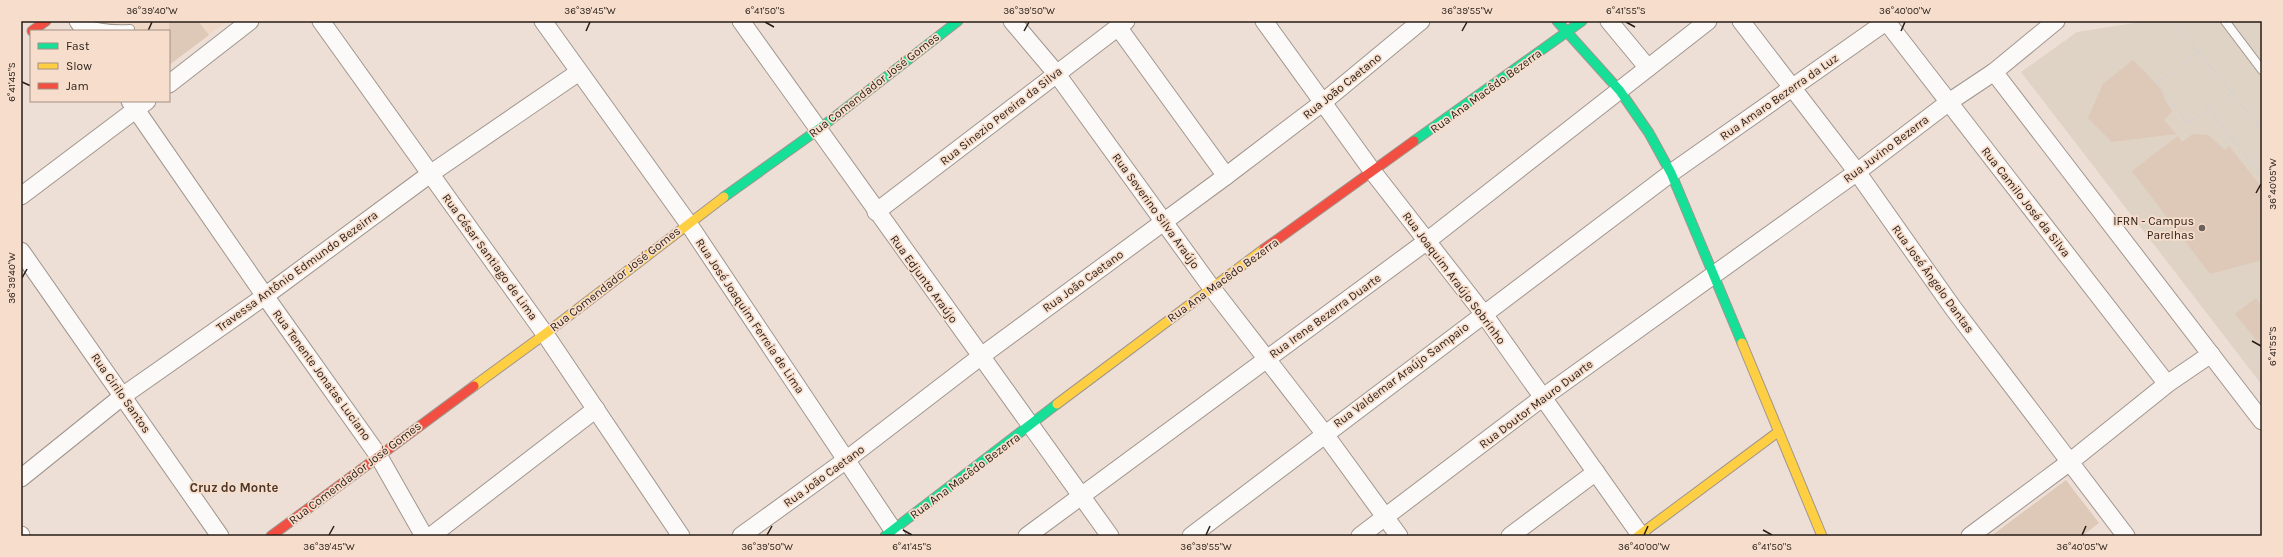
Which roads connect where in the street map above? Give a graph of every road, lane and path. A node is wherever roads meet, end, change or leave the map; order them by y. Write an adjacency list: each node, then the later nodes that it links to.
1 (46, 21): 22 (street)
2 (78, 21): 21 (lane); 23 (street)
3 (250, 21): 31 (street)
4 (322, 21): 46 (street, Rua César Santiago de Lima)
5 (543, 21): 28 (street, Rua José Joaquim Ferreia de Lima)
6 (741, 21): 39 (street, Rua Edjunto Araújo)
7 (958, 21): 39 (street, Rua Comendador José Gomes)
8 (1012, 21): 30 (street, Rua Severino Silva Araújo)
9 (1264, 21): 36 (street, Rua Joaquim Araújo Sobrinho)
10 (1421, 21): 36 (street, Rua João Caetano)
11 (1557, 21): 24 (street)
12 (1582, 21): 24 (street, Rua Ana Macêdo Bezerra)
13 (1609, 21): 26 (street)
14 (1708, 21): 26 (street, Rua Irene Bezerra Duarte)
15 (1741, 21): 32 (street, Rua José Ângelo Dantas)
16 (1887, 21): 32 (street, Rua Amaro Bezerra da Luz); 35 (street, Rua Camilo José da Silva)
17 (2174, 21): 25 (path)
18 (2225, 21): 27 (lane)
19 (2054, 22): 29 (street, Rua Juvino Bezerra)
20 (1122, 24): 30 (street, Rua Sinezio Pereira da Silva); 47 (street)
21 (130, 29)
22 (34, 30)
23 (84, 30)
24 (1568, 33): 33 (street); 43 (street, Rua Ana Macêdo Bezerra)
25 (2199, 51): 34 (path); 38 (path)
26 (1648, 68): 33 (street, Rua Irene Bezerra Duarte)
27 (2262, 70)
28 (579, 72): 46 (street, Travessa Antônio Edmundo Bezeirra); 52 (street, Rua José Joaquim Ferreia de Lima)
29 (1994, 72): 35 (street, Rua Juvino Bezerra); 60 (street)
30 (1056, 73): 50 (street, Rua Sinezio Pereira da Silva); 51 (street, Rua Severino Silva Araújo)
31 (170, 83)
32 (1792, 88): 44 (street, Rua José Ângelo Dantas); 45 (street, Rua Amaro Bezerra da Luz)
33 (1620, 91): 45 (street); 53 (street, Rua Irene Bezerra Duarte)
34 (2233, 92): 38 (path); 40 (path)
35 (1949, 102): 44 (street, Rua Juvino Bezerra); 63 (street, Rua Camilo José da Silva)
36 (1322, 103): 43 (street, Rua Joaquim Araújo Sobrinho); 47 (street, Rua João Caetano)
37 (138, 104): 49 (street); 57 (street, Rua Tenente Jonatas Luciano)
38 (2209, 109): 41 (path)
39 (819, 129): 50 (street, Rua Edjunto Araújo); 52 (street, Rua Comendador José Gomes)
40 (2262, 130)
41 (2230, 137): 42 (path); 48 (path)
42 (2221, 146)
43 (1373, 172): 53 (street, Rua Joaquim Araújo Sobrinho); 56 (street, Rua Ana Macêdo Bezerra)
44 (1857, 172): 55 (street, Rua Juvino Bezerra); 73 (street, Rua José Ângelo Dantas)
45 (1671, 173): 55 (street); 58 (street, Rua Valdemar Araújo Sampaio)
46 (430, 174): 57 (street, Travessa Antônio Edmundo Bezeirra); 59 (street, Rua César Santiago de Lima)
47 (1226, 176): 51 (street, Rua João Caetano)
48 (2262, 176)
49 (21, 196)
50 (876, 212): 61 (street, Rua Edjunto Araújo)
51 (1165, 221): 56 (street, Rua Severino Silva Araújo); 61 (street, Rua João Caetano)
52 (688, 223): 59 (street, Rua Comendador José Gomes); 72 (street, Rua José Joaquim Ferreia de Lima)
53 (1427, 241): 58 (street, Rua Joaquim Araújo Sobrinho); 62 (street, Rua Irene Bezerra Duarte)
54 (21, 251): 64 (street, Rua Cirilo Santos)
55 (1714, 274): 65 (street, Rua Doutor Mauro Duarte); 69 (street)
56 (1211, 287): 62 (street, Rua Severino Silva Araújo); 68 (street, Rua Ana Macêdo Bezerra)
57 (265, 296): 64 (street, Travessa Antônio Edmundo Bezeirra); 71 (street, Rua Tenente Jonatas Luciano)
58 (1483, 314): 65 (street, Rua Joaquim Araújo Sobrinho); 70 (street, Rua Valdemar Araújo Sampaio)
59 (545, 334): 66 (street, Rua César Santiago de Lima); 71 (street, Rua Comendador José Gomes)
60 (2211, 354): 63 (street); 67 (street)
61 (980, 357): 68 (street, Rua Edjunto Araújo); 72 (street, Rua João Caetano)
62 (1266, 360): 70 (street, Rua Severino Silva Araújo); 76 (street, Rua Irene Bezerra Duarte)
63 (2166, 384): 73 (street)
64 (124, 395): 75 (street, Travessa Antônio Edmundo Bezeirra); 80 (street, Rua Cirilo Santos)
65 (1542, 398): 74 (street, Rua Joaquim Araújo Sobrinho); 77 (street, Rua Doutor Mauro Duarte)
66 (596, 409): 83 (street); 84 (street, Rua César Santiago de Lima)
67 (2262, 421)
68 (1030, 426): 76 (street, Rua Edjunto Araújo); 78 (street, Rua Ana Macêdo Bezerra)
69 (1778, 432): 79 (street); 92 (street)
70 (1324, 433): 77 (street, Rua Severino Silva Araújo); 88 (street, Rua Valdemar Araújo Sampaio)
71 (378, 455): 81 (street, Rua Comendador José Gomes); 82 (street, Rua Tenente Jonatas Luciano)
72 (846, 460): 78 (street, Rua José Joaquim Ferreia de Lima); 85 (street, Rua João Caetano)
73 (2071, 461): 93 (street); 94 (street, Rua José Ângelo Dantas)
74 (1596, 472): 79 (street, Rua Joaquim Araújo Sobrinho); 91 (street)
75 (21, 478)
76 (1081, 495): 86 (street, Rua Irene Bezerra Duarte); 87 (street, Rua Edjunto Araújo)
77 (1386, 518): 89 (street, Rua Doutor Mauro Duarte); 90 (street, Rua Severino Silva Araújo)
78 (892, 534)
79 (1640, 535)
80 (220, 536)
81 (271, 536)
82 (424, 536)
83 (431, 536)
84 (682, 536)
85 (741, 536)
86 (1027, 536)
87 (1110, 536)
88 (1191, 536)
89 (1360, 536)
90 (1399, 536)
91 (1510, 536)
92 (1822, 536)
93 (1970, 536)
94 (2126, 536)

